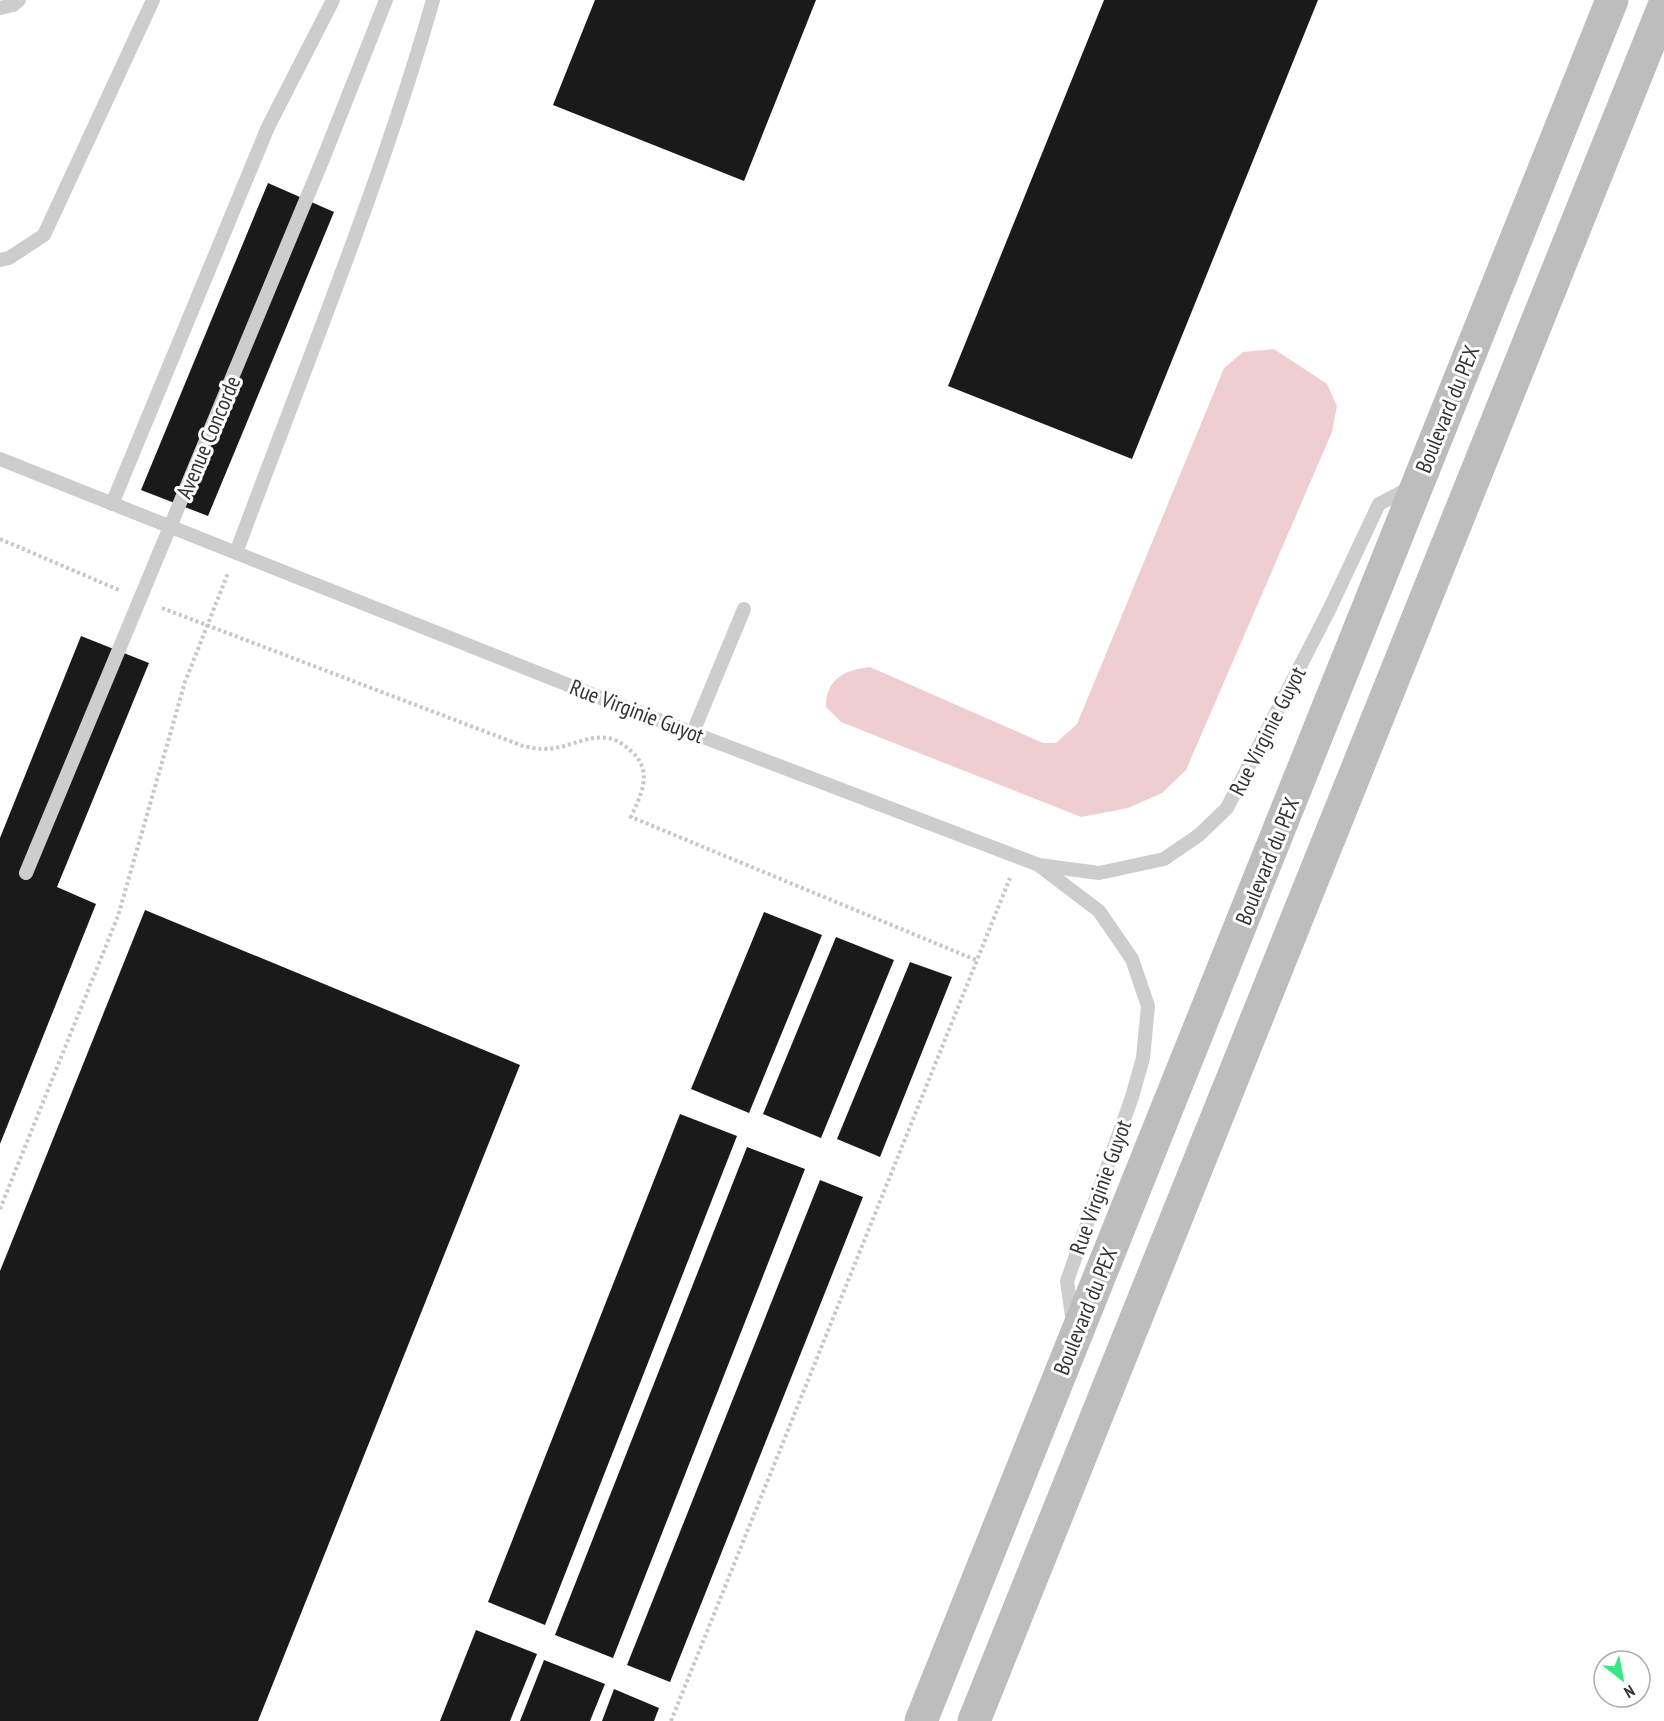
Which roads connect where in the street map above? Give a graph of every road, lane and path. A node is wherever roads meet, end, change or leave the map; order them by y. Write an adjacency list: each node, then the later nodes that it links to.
1 (19, 0): 8 (lane)
2 (153, 0): 9 (lane)
3 (333, 0): 12 (lane)
4 (386, 0): 22 (lane, Avenue Concorde, bridge)
5 (433, 0): 14 (lane)
6 (1612, 0): 11 (main road, Boulevard du PEX)
7 (1664, 6): 28 (main road)
8 (0, 8)
9 (0, 260)
10 (0, 459): 12 (lane, Rue Virginie Guyot)
11 (1416, 484): 21 (lane, Rue Virginie Guyot); 25 (main road, Boulevard du PEX)
12 (112, 504): 14 (lane, Rue Virginie Guyot)
13 (0, 539): 15 (path)
14 (236, 553): 18 (path); 19 (lane, Rue Virginie Guyot)
15 (122, 591)
16 (154, 604): 18 (path)
17 (744, 609): 19 (lane)
18 (207, 627): 23 (path); 24 (path)
19 (693, 732): 20 (lane, Rue Virginie Guyot)
20 (1018, 857): 21 (lane, Rue Virginie Guyot); 23 (path)
21 (1039, 865): 25 (lane, Rue Virginie Guyot)
22 (26, 873)
23 (976, 960): 26 (path)
24 (0, 1209)
25 (1076, 1335): 27 (main road, Boulevard du PEX)
26 (671, 1721)
27 (921, 1721)
28 (974, 1721)

